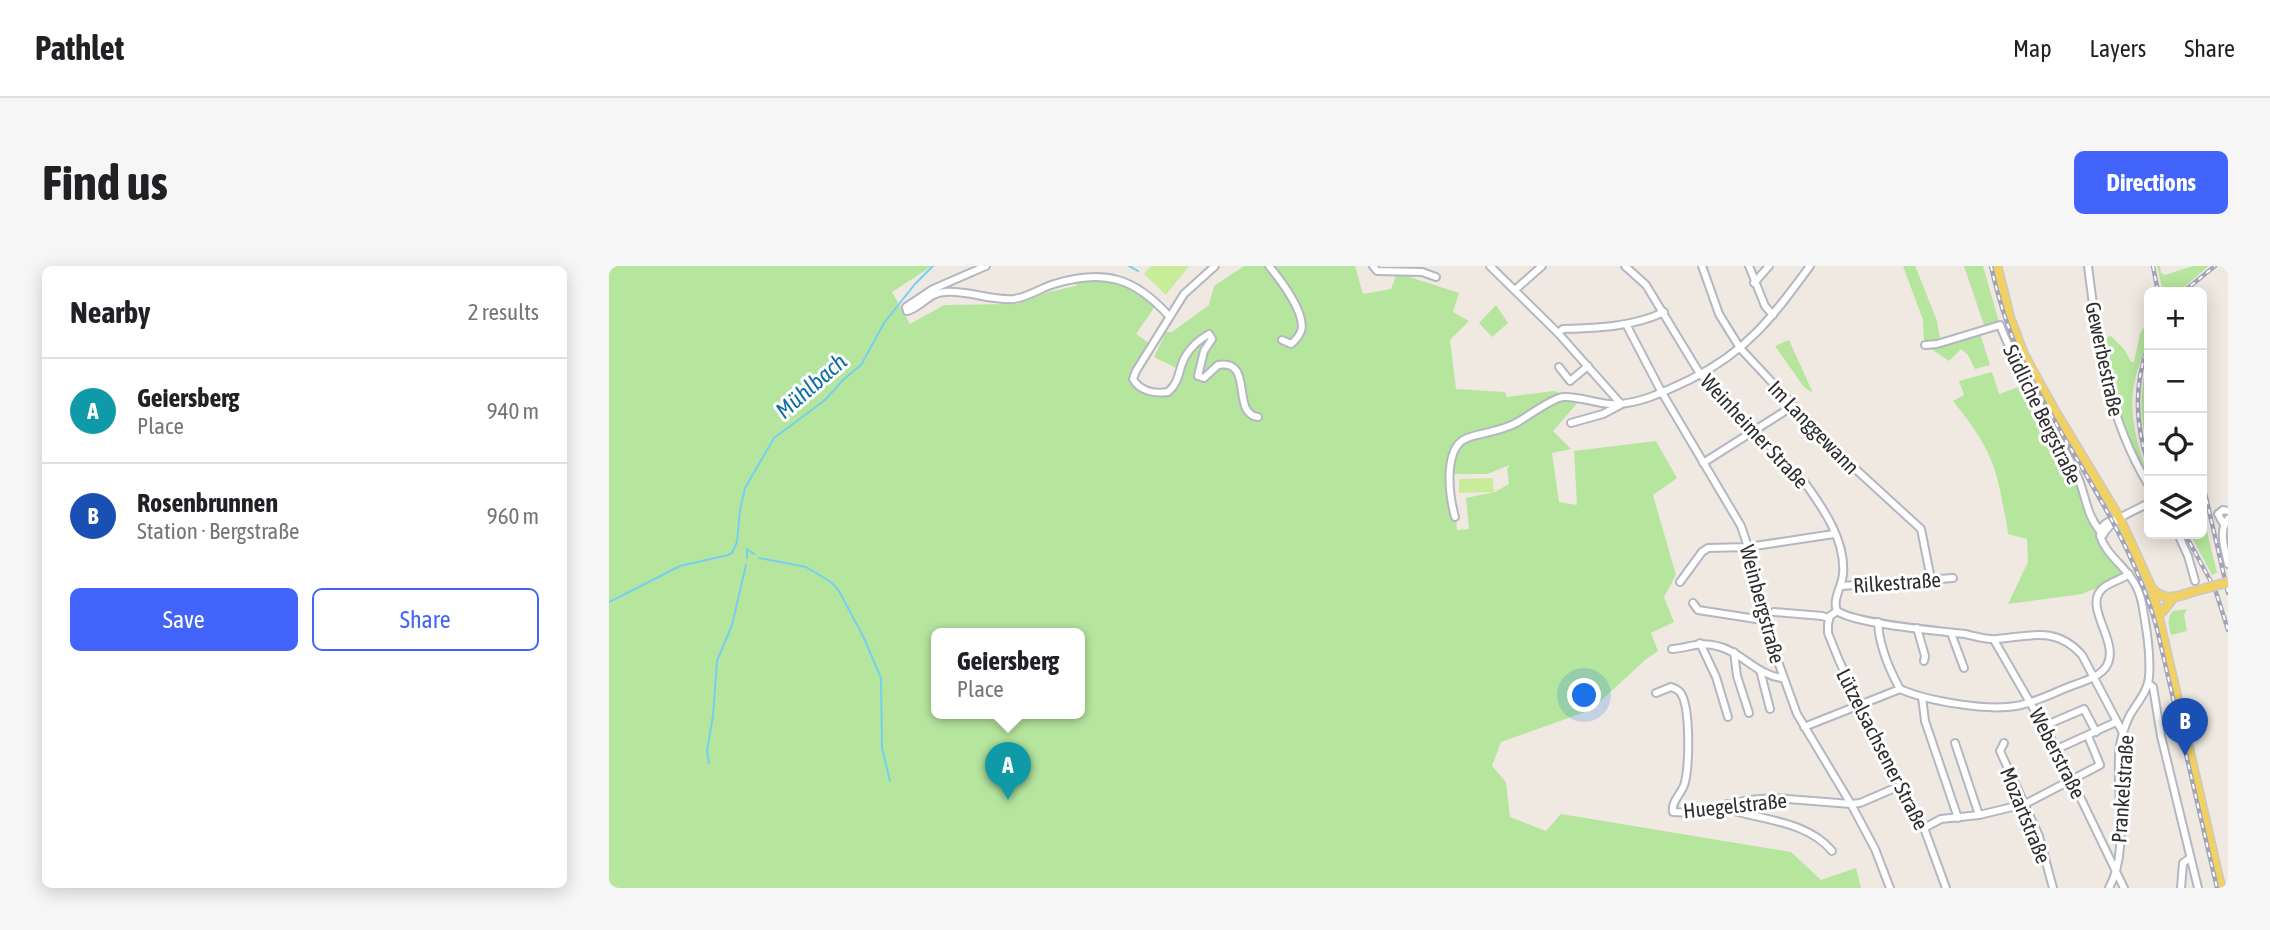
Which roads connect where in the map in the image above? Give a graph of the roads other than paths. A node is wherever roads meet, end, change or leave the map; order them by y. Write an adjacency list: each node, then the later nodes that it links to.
1 (986, 266): 19 (street)
2 (1215, 266): 19 (street)
3 (1269, 266): 22 (street)
4 (1373, 266): 14 (street)
5 (1490, 266): 16 (street)
6 (1542, 266): 16 (street)
7 (1625, 266): 17 (street, Weinheimer Straße)
8 (1702, 266): 24 (street, Im Langgewann)
9 (1749, 266): 15 (street)
10 (1769, 266): 15 (street)
11 (1810, 266): 18 (street)
12 (1997, 266): 39 (main road)
13 (2088, 266): 35 (street, Gewerbestraße)
14 (1436, 277)
15 (1754, 282): 18 (street)
16 (1516, 289): 21 (street)
17 (1664, 312): 20 (street); 27 (street, Weinheimer Straße)
18 (1773, 315): 24 (street)
19 (1169, 316): 31 (street)
20 (1626, 324): 21 (street); 28 (street, Weinbergstraße)
21 (1558, 333): 25 (street)
22 (1282, 340)
23 (1925, 345): 42 (street, Südliche Bergstraße)
24 (1740, 348): 27 (street); 30 (street, Im Langgewann)
25 (1588, 366): 26 (street); 29 (street)
26 (1559, 367)
27 (1700, 374): 28 (street); 33 (street, Weinheimer Straße)
28 (1661, 391): 29 (street); 34 (street, Weinbergstraße)
29 (1621, 404): 32 (street); 38 (street)
30 (1793, 406): 33 (street); 48 (street, Im Langgewann)
31 (1258, 417)
32 (1571, 423)
33 (1755, 430): 34 (street); 41 (street, Weinheimer Straße)
34 (1703, 463): 44 (street, Weinbergstraße)
35 (2144, 477)
36 (2144, 506): 39 (street)
37 (2228, 511): 40 (street)
38 (1455, 517)
39 (2120, 519): 42 (street); 53 (main road)
40 (2226, 521): 45 (street)
41 (1834, 534): 44 (street); 52 (street, Weinheimer Straße)
42 (2101, 535): 46 (street, Prankelstraße)
43 (2180, 539): 49 (street)
44 (1748, 547): 50 (street); 61 (street, Weinbergstraße)
45 (2228, 564)
46 (2129, 574): 72 (street); 74 (street, Prankelstraße)
47 (1953, 578): 48 (street, Rilkestraße)
48 (1931, 579): 52 (street, Rilkestraße)
49 (2195, 581)
50 (1680, 582)
51 (2228, 582): 55 (main road, bridge)
52 (1841, 586): 57 (street, Weinheimer Straße)
53 (2153, 589): 54 (main road); 58 (main road)
54 (2163, 597): 55 (main road); 58 (main road)
55 (2174, 597): 58 (main road)
56 (1693, 603): 61 (street)
57 (1837, 611): 60 (street); 62 (street)
58 (2159, 611): 110 (main road)
59 (1774, 612): 60 (street)
60 (1829, 618): 79 (street, Lützelsachsener Straße)
61 (1763, 620): 73 (street, Weinbergstraße)
62 (1878, 622): 63 (street); 75 (street)
63 (1917, 628): 64 (street); 69 (street)
64 (1951, 633): 65 (street); 70 (street)
65 (1994, 640): 72 (street); 78 (street, Weberstraße)
66 (1700, 643): 67 (street); 68 (street); 82 (street)
67 (1672, 649)
68 (1734, 652): 71 (street); 81 (street)
69 (1924, 661)
70 (1964, 668)
71 (1760, 670): 73 (street); 80 (street)
72 (2093, 676): 78 (street); 83 (street)
73 (1783, 678): 85 (street, Weinbergstraße)
74 (2148, 683): 87 (street, Prankelstraße); 101 (street)
75 (1900, 689): 77 (street); 79 (street)
76 (1656, 693): 94 (street, Huegelstraße)
77 (1922, 697): 78 (street); 98 (street)
78 (2031, 701): 84 (street, Weberstraße)
79 (1858, 705): 85 (street); 93 (street, Lützelsachsener Straße)
80 (1770, 709)
81 (1749, 713)
82 (1728, 717)
83 (2116, 722): 86 (street); 87 (street)
84 (2044, 726): 86 (street); 91 (street, Weberstraße)
85 (1804, 727): 95 (street, Weinbergstraße)
86 (2096, 732): 88 (street)
87 (2123, 733): 102 (street, Prankelstraße)
88 (2088, 736): 91 (street); 92 (street)
89 (1955, 743): 97 (street)
90 (2004, 743): 96 (street, Mozartstraße)
91 (2057, 750): 92 (street, Weberstraße)
92 (2073, 780): 96 (street); 102 (street, Weberstraße)
93 (1902, 785): 95 (street, Huegelstraße); 99 (street, Lützelsachsener Straße)
94 (1727, 804): 95 (street, Huegelstraße); 100 (street)
95 (1851, 804): 103 (street, Weinbergstraße)
96 (2025, 804): 97 (street); 105 (street, Mozartstraße)
97 (1979, 815): 98 (street)
98 (1958, 818): 99 (street)
99 (1927, 826): 104 (street, Lützelsachsener Straße)
100 (1832, 851)
101 (2190, 858): 108 (street); 109 (street)
102 (2116, 870): 106 (street, Prankelstraße); 107 (street, Weberstraße)
103 (1889, 886)
104 (1947, 888)
105 (2053, 888)
106 (2109, 888)
107 (2124, 888)
108 (2181, 888)
109 (2198, 888)
110 (2221, 888)

